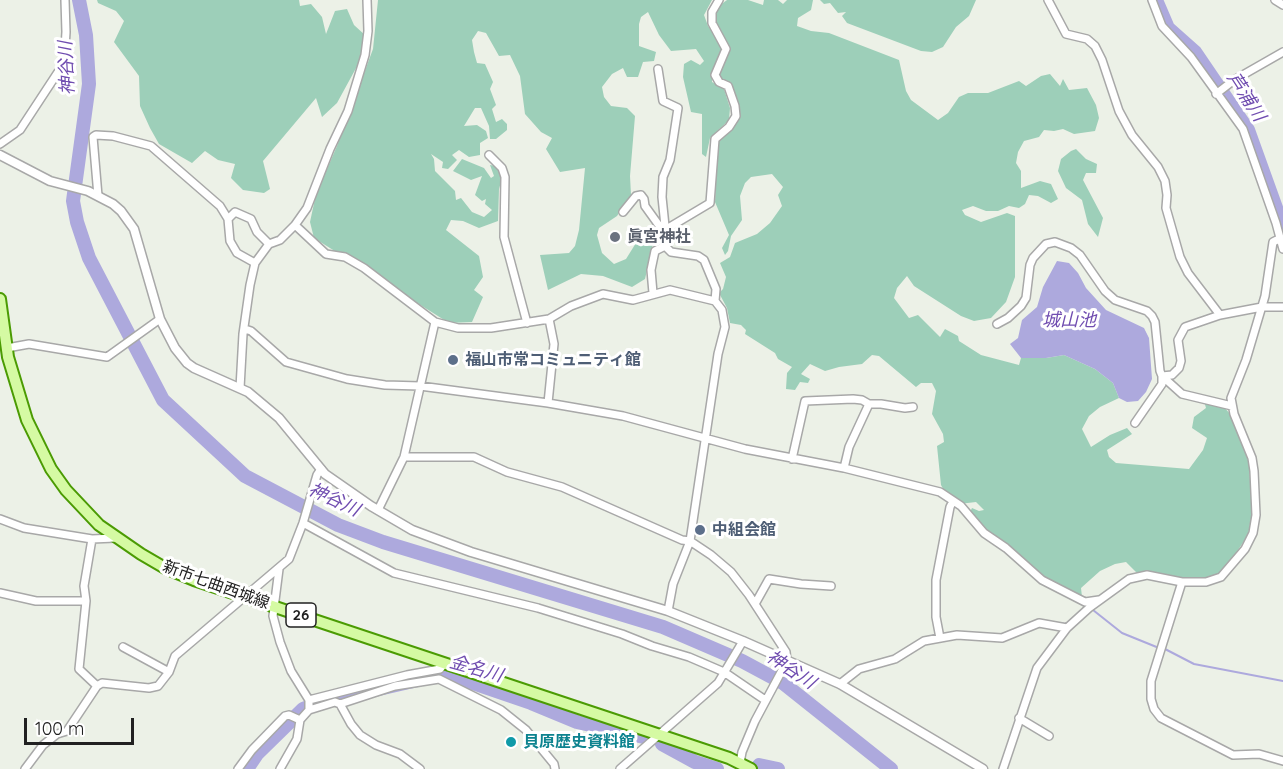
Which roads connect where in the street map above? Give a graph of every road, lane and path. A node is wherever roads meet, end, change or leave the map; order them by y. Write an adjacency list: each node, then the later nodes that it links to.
1 (66, 0): 11 (street)
2 (367, 0): 18 (street)
3 (719, 0): 19 (street)
4 (1048, 0): 30 (street)
5 (1152, 0): 10 (street)
6 (1275, 0): 7 (street)
7 (1283, 5)
8 (1283, 51): 10 (street)
9 (658, 69): 19 (street)
10 (1219, 91): 17 (street)
11 (0, 144)
12 (0, 155): 14 (street)
13 (489, 155): 34 (street)
14 (98, 196): 16 (street); 31 (street)
15 (623, 212): 19 (street)
16 (228, 219): 21 (street); 24 (street)
17 (1279, 222): 20 (street)
18 (295, 225): 21 (street); 33 (street)
19 (663, 231): 22 (street)
20 (1279, 239): 23 (street); 28 (street)
21 (269, 244): 24 (street)
22 (665, 246): 25 (street); 27 (street)
23 (1283, 249)
24 (255, 263): 36 (street)
25 (652, 293): 27 (street); 32 (street)
26 (0, 299): 37 (main road, 新市七曲西城線 / 26)
27 (715, 301): 46 (street)
28 (1262, 307): 29 (street); 30 (street); 43 (street)
29 (1283, 307)
30 (1220, 315): 38 (street)
31 (160, 319): 37 (street); 40 (street)
32 (549, 319): 34 (street); 41 (street)
33 (435, 321): 34 (street); 39 (street)
34 (527, 322)
35 (997, 324): 38 (street)
36 (245, 329): 39 (street); 40 (street)
37 (7, 348): 55 (main road, 新市七曲西城線 / 26)
38 (1162, 376): 43 (street); 45 (street)
39 (420, 386): 41 (street); 47 (street)
40 (240, 388): 50 (street)
41 (548, 403): 46 (street)
42 (869, 404): 44 (street); 48 (street); 49 (street)
43 (1232, 406): 59 (street)
44 (913, 407)
45 (1135, 423)
46 (706, 440): 48 (street); 57 (street)
47 (404, 457): 52 (street); 57 (street)
48 (792, 459): 49 (street)
49 (844, 468): 51 (street)
50 (321, 470): 52 (street); 54 (street)
51 (953, 501): 63 (street); 69 (street)
52 (378, 510): 67 (street)
53 (0, 519): 56 (street)
54 (303, 522): 58 (street); 75 (street)
55 (115, 538): 56 (street); 62 (main road, 新市七曲西城線 / 26)
56 (92, 539): 64 (street)
57 (690, 541): 65 (street); 67 (street)
58 (279, 569): 62 (street); 66 (street)
59 (1182, 582): 63 (street); 86 (street)
60 (831, 586): 65 (street)
61 (0, 593): 64 (street)
62 (244, 597): 66 (main road, 新市七曲西城線 / 26); 74 (street)
63 (1098, 600): 68 (street)
64 (86, 601): 77 (street)
65 (755, 604): 72 (street)
66 (276, 607): 73 (main road, 新市七曲西城線 / 26); 78 (street)
67 (668, 611): 70 (street)
68 (1067, 628): 69 (street); 82 (street)
69 (940, 638): 76 (street)
70 (743, 642): 72 (street); 75 (street)
71 (123, 648): 74 (street)
72 (786, 662): 76 (street); 79 (street)
73 (444, 664): 78 (street); 84 (main road, 新市七曲西城線 / 26)
74 (169, 672): 77 (street)
75 (724, 672): 79 (street); 84 (street)
76 (840, 684): 95 (street)
77 (97, 686): 88 (street)
78 (309, 700): 81 (street)
79 (765, 700): 87 (street)
80 (340, 704): 81 (street); 91 (street); 92 (street)
81 (309, 710): 83 (street)
82 (1019, 718): 85 (street); 96 (street)
83 (300, 720): 89 (street); 90 (street)
84 (661, 735): 87 (main road, 新市七曲西城線 / 26); 93 (street)
85 (1049, 736)
86 (1283, 761)
87 (740, 763): 94 (main road, 新市七曲西城線 / 26)
88 (26, 769)
89 (238, 769)
90 (280, 769)
91 (420, 769)
92 (555, 769)
93 (620, 769)
94 (751, 769)
95 (983, 769)
96 (1003, 769)

